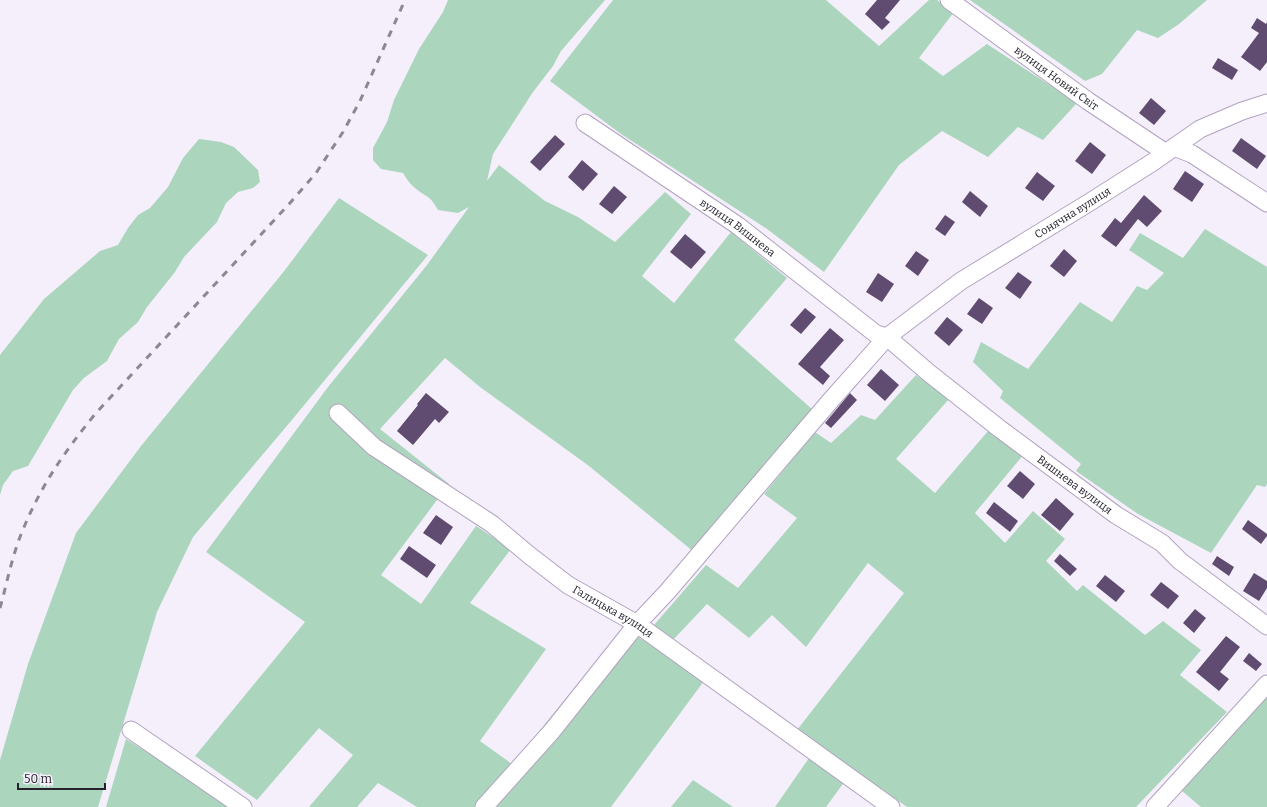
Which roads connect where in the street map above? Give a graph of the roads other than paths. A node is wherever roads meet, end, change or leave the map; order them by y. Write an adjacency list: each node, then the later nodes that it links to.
1 (950, 0): 4 (street, вулиця Новий Світ)
2 (1267, 103): 4 (street, Сонячна вулиця)
3 (585, 123): 6 (street, вулиця Вишнева)
4 (1170, 150): 5 (street, вулиця Новий Світ); 6 (street, Сонячна вулиця)
5 (1267, 203)
6 (887, 337): 8 (street, Сонячна вулиця); 9 (street, Вишнева вулиця)
7 (338, 413): 8 (street, Галицька вулиця)
8 (637, 624): 13 (street, Сонячна вулиця); 14 (street, Галицька вулиця)
9 (1267, 626)
10 (1267, 684): 15 (street)
11 (131, 730): 12 (street)
12 (243, 807)
13 (484, 807)
14 (891, 807)
15 (1155, 807)

